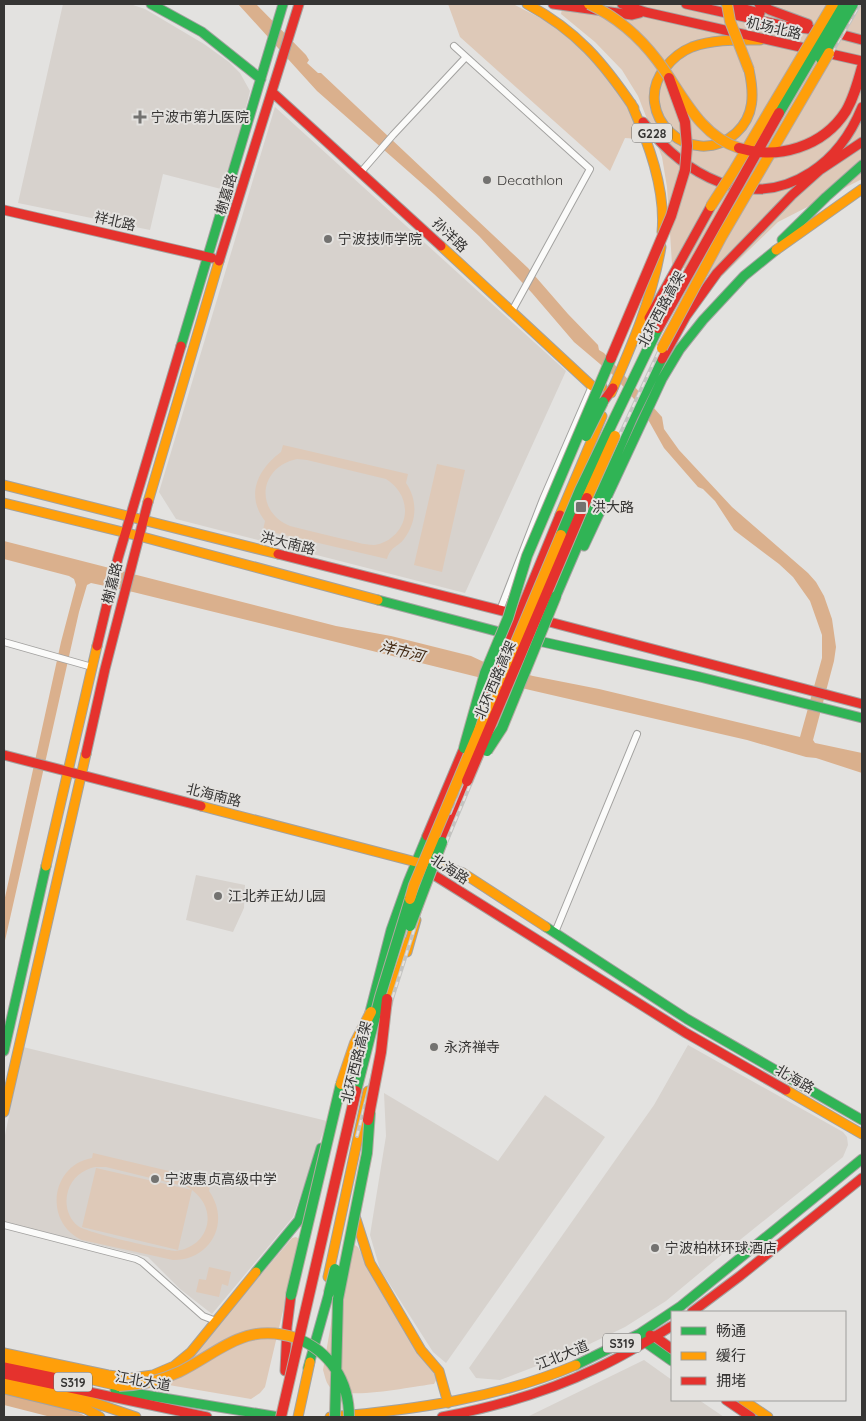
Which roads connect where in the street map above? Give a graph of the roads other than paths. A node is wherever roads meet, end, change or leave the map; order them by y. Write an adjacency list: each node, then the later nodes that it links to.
1 (151, 4): 24 (main road)
2 (299, 4): 25 (main road, 榭嘉路)
3 (527, 4): 26 (main road, G228)
4 (553, 4): 15 (main road)
5 (589, 4): 23 (main road, bridge)
6 (622, 4): 15 (main road, 机场北路)
7 (686, 4): 16 (main road, 机场北路)
8 (727, 4): 16 (main road); 17 (main road, bridge)
9 (759, 4): 16 (main road)
10 (843, 4): 60 (main road, 北环西路高架, bridge)
11 (853, 4): 59 (main road, 北环西路高架, bridge)
12 (859, 4): 48 (main road, bridge)
13 (832, 5): 37 (main road, bridge)
14 (282, 9): 24 (main road, 榭嘉路)
15 (645, 12): 17 (main road, 机场北路)
16 (832, 32): 18 (main road, 机场北路)
17 (760, 40): 21 (main road, 机场北路)
18 (862, 40)
19 (454, 46): 20 (street)
20 (466, 57): 30 (street); 36 (street)
21 (862, 62)
22 (862, 66): 23 (main road, bridge)
23 (669, 78): 47 (main road, bridge)
24 (261, 79): 34 (main road, 榭嘉路)
25 (272, 92): 30 (main road, 孙洋路); 35 (main road, 榭嘉路)
26 (631, 103): 27 (main road, G228); 37 (main road)
27 (862, 107)
28 (862, 142): 46 (main road)
29 (862, 166): 33 (main road)
30 (361, 172): 36 (main road, 孙洋路)
31 (862, 189): 33 (main road)
32 (4, 210): 34 (main road, 祥北路)
33 (768, 255): 46 (main road)
34 (208, 256): 35 (main road, 祥北路); 42 (main road, 榭嘉路)
35 (220, 260): 43 (main road, 榭嘉路)
36 (512, 311): 38 (main road, 孙洋路)
37 (629, 354): 39 (main road)
38 (592, 386): 39 (main road); 47 (street)
39 (613, 388): 47 (main road); 47 (main road, bridge)
40 (4, 485): 42 (main road, 洪大南路)
41 (4, 503): 44 (main road)
42 (130, 517): 43 (main road, 洪大南路); 44 (main road, 榭嘉路)
43 (142, 520): 45 (main road, 榭嘉路); 47 (main road, 洪大南路)
44 (125, 533): 45 (main road); 52 (main road, 榭嘉路)
45 (138, 536): 49 (main road); 58 (main road, 榭嘉路)
46 (556, 596): 59 (main road, bridge)
47 (509, 614): 48 (main road, 洪大南路); 49 (main road); 60 (main road, bridge)
48 (540, 620): 50 (main road); 53 (main road, 洪大南路)
49 (510, 635): 50 (main road); 61 (main road)
50 (532, 640): 54 (main road); 62 (main road)
51 (4, 642): 52 (street)
52 (89, 666): 57 (main road, 榭嘉路)
53 (862, 704)
54 (862, 718)
55 (637, 734): 64 (street)
56 (4, 755): 57 (main road, 北海南路)
57 (64, 770): 58 (main road, 北海南路); 66 (main road, 榭嘉路)
58 (82, 775): 61 (main road, 北海南路); 67 (main road, 榭嘉路)
59 (468, 780): 65 (main road, 北环西路高架, bridge)
60 (451, 795): 65 (main road, 北环西路高架, bridge)
61 (416, 862): 62 (main road, 北海路); 63 (main road, 北海路); 71 (main road)
62 (439, 864): 63 (main road); 70 (main road, 北海路)
63 (434, 876): 72 (main road, 北海路); 75 (main road)
64 (556, 930)
65 (383, 998): 69 (main road, bridge); 89 (main road, bridge); 100 (main road, 北环西路高架, bridge); 101 (main road, 北环西路高架, bridge)
66 (4, 1052): 67 (main road)
67 (17, 1056): 68 (main road, 榭嘉路)
68 (4, 1112)
69 (370, 1112): 88 (main road, bridge); 104 (main road, bridge)
70 (862, 1120)
71 (342, 1123): 80 (main road); 89 (main road)
72 (862, 1134)
73 (862, 1159): 77 (main road, 江北大道 / S319)
74 (862, 1178): 78 (main road)
75 (348, 1187): 88 (main road); 95 (main road)
76 (4, 1225): 80 (street)
77 (678, 1311)
78 (693, 1311)
79 (671, 1317): 82 (main road, 江北大道 / S319)
80 (216, 1321): 84 (main road)
81 (671, 1326): 82 (main road, 江北大道 / S319)
82 (647, 1337): 83 (main road); 86 (main road); 95 (main road, 江北大道 / S319); 106 (main road, 江北大道 / S319)
83 (671, 1349)
84 (4, 1353)
85 (4, 1360): 105 (main road, bridge)
86 (671, 1360)
87 (4, 1367): 99 (main road, 江北大道 / S319)
88 (308, 1368): 102 (main road)
89 (285, 1371): 99 (main road)
90 (4, 1374): 98 (main road, 江北大道)
91 (4, 1381): 97 (main road)
92 (4, 1389): 96 (main road)
93 (727, 1401): 107 (main road)
94 (744, 1401): 108 (main road)
95 (448, 1403): 103 (main road, 江北大道 / S319)
96 (100, 1417)
97 (136, 1417)
98 (207, 1417)
99 (275, 1417): 100 (main road, 江北大道 / S319)
100 (280, 1417)
101 (290, 1417)
102 (298, 1417)
103 (330, 1417)
104 (335, 1417)
105 (349, 1417)
106 (442, 1417)
107 (751, 1417)
108 (768, 1417)

